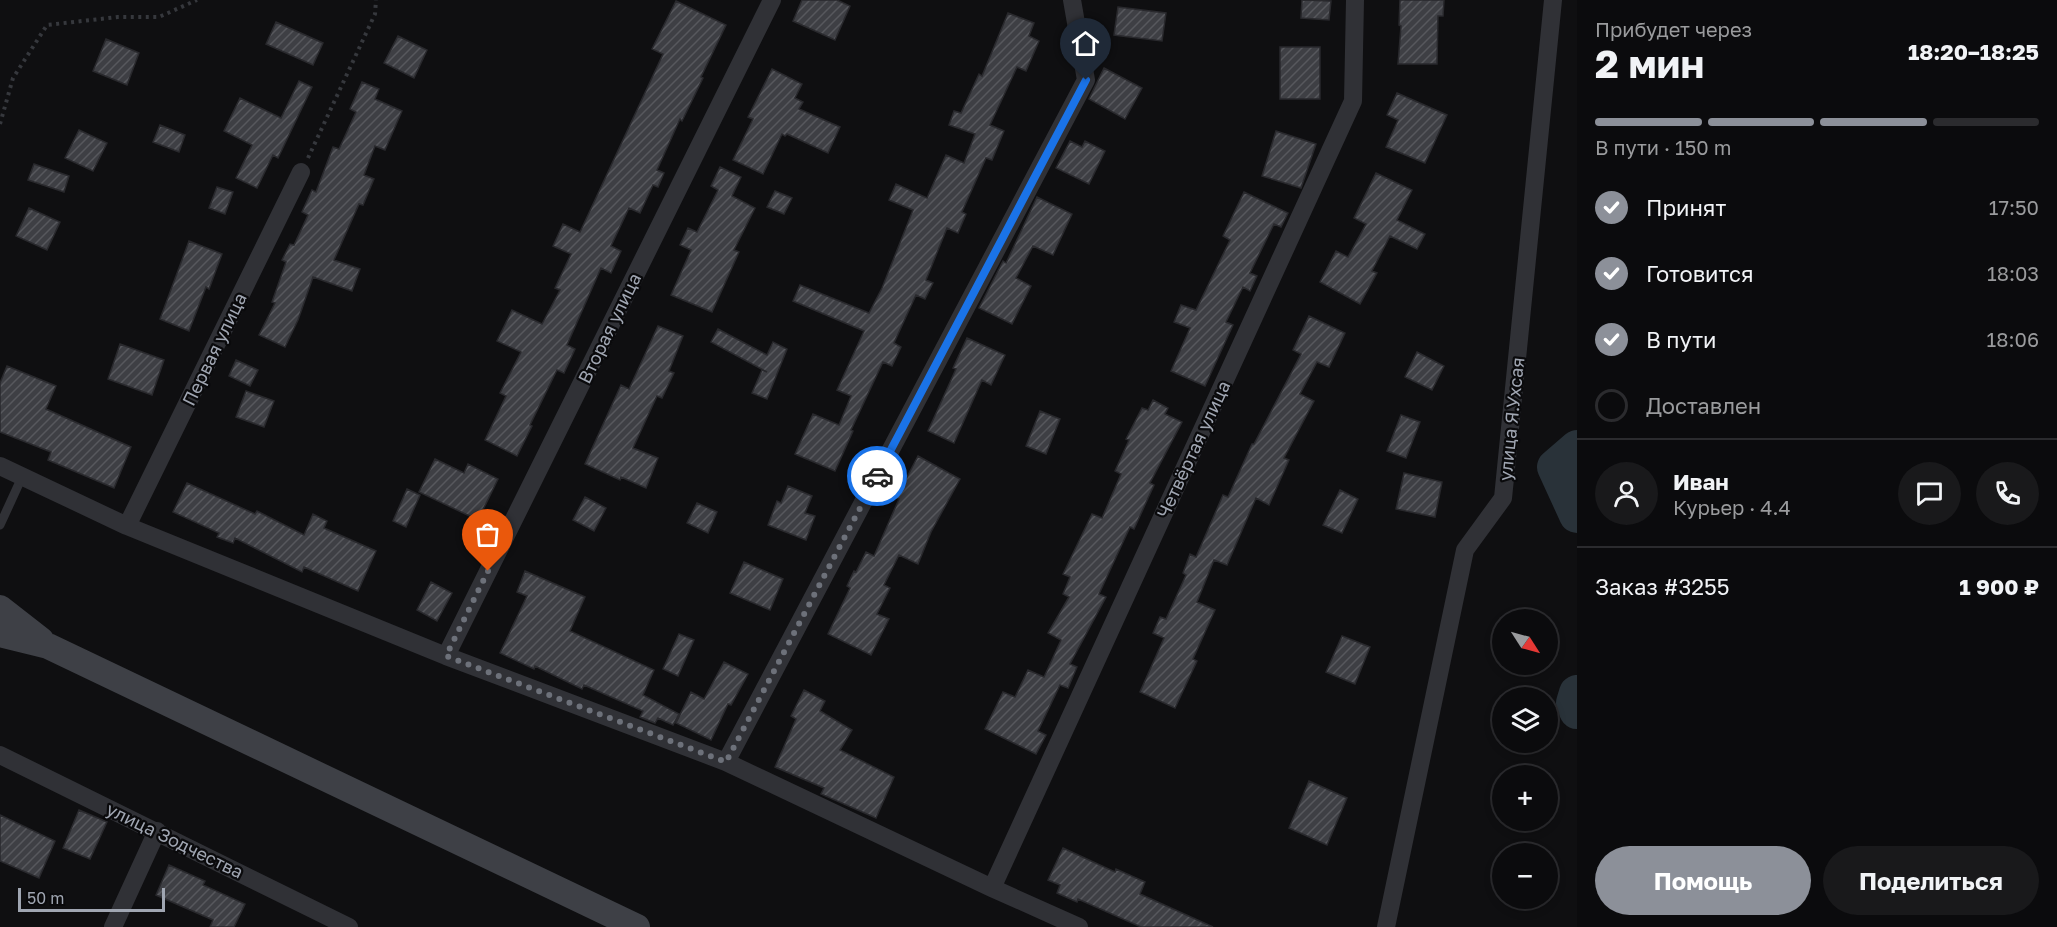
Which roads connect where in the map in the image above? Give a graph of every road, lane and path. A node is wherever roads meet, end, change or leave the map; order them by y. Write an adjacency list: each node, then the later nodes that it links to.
1 (197, 0): 7 (path)
2 (376, 0): 8 (path)
3 (772, 0): 16 (street, Вторая улица)
4 (1072, 0): 18 (street)
5 (1355, 0): 20 (street, Четвёртая улица)
6 (1553, 0): 25 (street, улица Я.Ухсая)
7 (0, 124)
8 (301, 172): 12 (street, Первая улица)
9 (0, 466): 10 (street)
10 (22, 477): 11 (lane); 12 (street)
11 (0, 525)
12 (127, 526): 16 (street)
13 (0, 608): 15 (main road)
14 (0, 634): 15 (main road)
15 (48, 646): 23 (main road)
16 (446, 656): 18 (street)
17 (0, 755): 19 (street, улица Зодчества)
18 (726, 762): 20 (street)
19 (157, 831): 21 (street); 22 (street, улица Зодчества)
20 (992, 888): 24 (street)
21 (113, 927)
22 (350, 927)
23 (637, 927)
24 (1079, 927)
25 (1386, 927)

